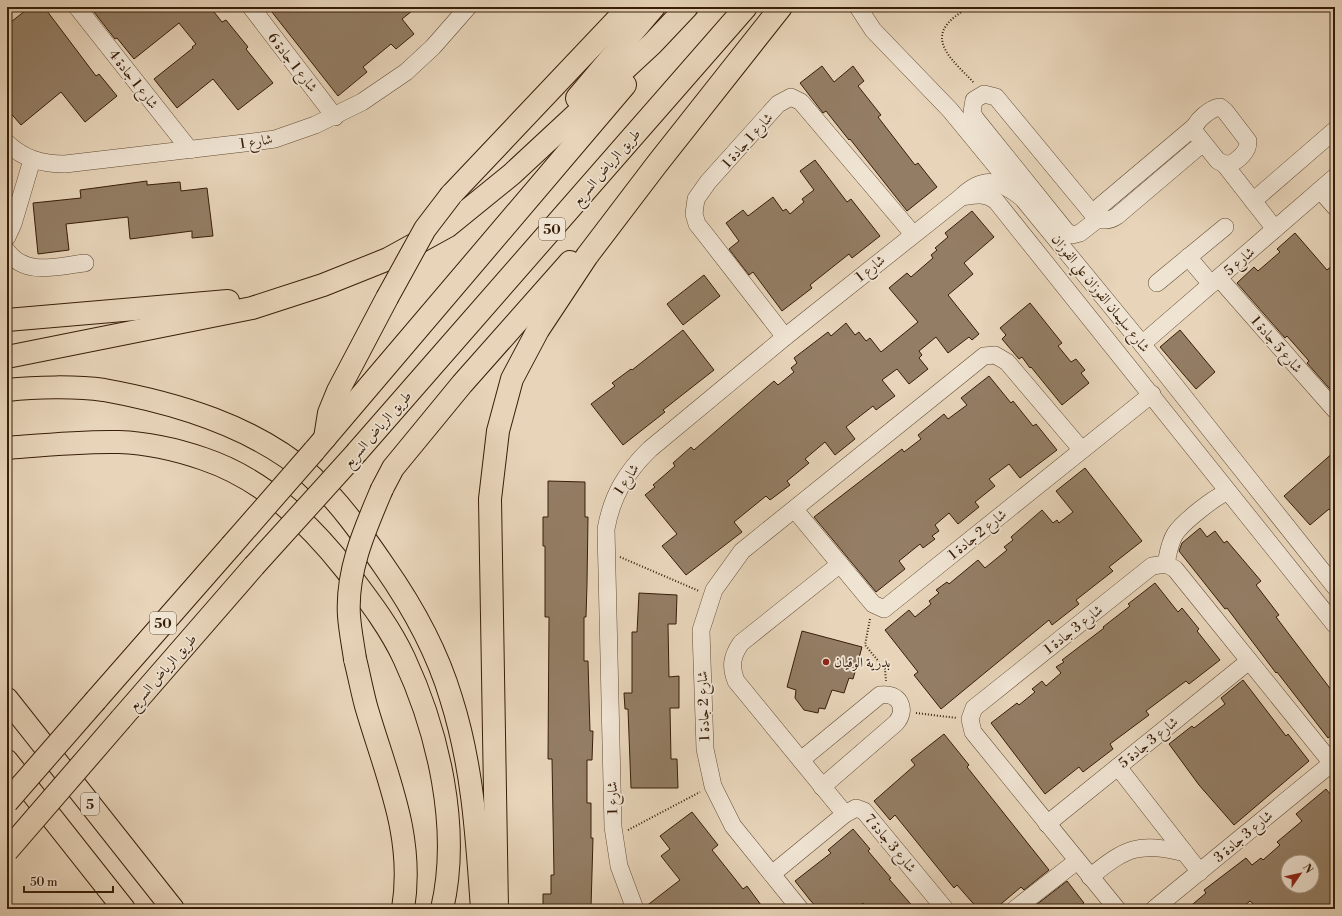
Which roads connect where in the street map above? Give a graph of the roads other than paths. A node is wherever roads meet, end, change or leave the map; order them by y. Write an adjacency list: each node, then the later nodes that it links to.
1 (77, 7): 16 (street, شارع 1 جادة 4)
2 (250, 7): 11 (street, شارع 1 جادة 6)
3 (468, 7): 11 (street, شارع 1)
4 (629, 7): 47 (highway, bridge)
5 (654, 7): 20 (highway)
6 (687, 7): 20 (highway)
7 (692, 7): 47 (highway, 50)
8 (746, 7): 68 (highway, طريق الرياض السريع / 50, bridge)
9 (780, 7): 18 (highway)
10 (858, 7): 25 (street, شارع سليمان الفوزان علي الفوزان)
11 (335, 117): 16 (street, شارع 1)
12 (1194, 127): 15 (street); 19 (street); 27 (street)
13 (1335, 130): 24 (street)
14 (7, 143): 17 (street, شارع 1)
15 (1202, 143): 19 (street); 27 (street)
16 (190, 150): 17 (street, شارع 1)
17 (32, 160): 32 (street)
18 (657, 164): 76 (highway, bridge); 79 (highway)
19 (1225, 165): 24 (street)
20 (512, 174): 38 (highway)
21 (1335, 177): 22 (street, شارع 5)
22 (1320, 190): 26 (street); 30 (street, شارع 5)
23 (960, 198): 25 (street, شارع 1); 28 (street, شارع 1); 31 (street, شارع 1)
24 (1253, 201): 30 (street)
25 (1026, 202): 28 (street); 41 (street, شارع سليمان الفوزان علي الفوزان)
26 (1335, 207)
27 (1095, 216): 27 (street)
28 (1013, 221): 44 (street, شارع سليمان الفوزان علي الفوزان)
29 (1225, 227): 34 (street)
30 (1275, 229): 36 (street, شارع 5)
31 (913, 234): 40 (street, شارع 1); 40 (street, شارع 1 جادة 1)
32 (7, 237)
33 (7, 251): 35 (street)
34 (1188, 257): 36 (street, شارع 5 جادة 1); 37 (street)
35 (85, 263)
36 (1215, 281): 41 (street, شارع 5); 45 (street, شارع 5 جادة 1)
37 (1157, 283)
38 (324, 285): 39 (highway); 42 (highway)
39 (7, 320)
40 (785, 337): 80 (street, شارع 1)
41 (1142, 344): 46 (street, شارع سليمان الفوزان علي الفوزان)
42 (7, 357)
43 (7, 390): 78 (highway)
44 (1152, 394): 49 (street, شارع 2 جادة 1); 50 (street, شارع سليمان الفوزان علي الفوزان)
45 (1335, 410)
46 (1223, 444): 50 (street); 51 (street, شارع سليمان الفوزان علي الفوزان)
47 (319, 445): 65 (highway, 50, bridge)
48 (7, 448): 77 (highway)
49 (1081, 449): 53 (street, شارع 2 جادة 1); 54 (street, شارع 2 جادة 1)
50 (1202, 459): 52 (street, شارع سليمان الفوزان علي الفوزان)
51 (1242, 469): 52 (street); 56 (street, شارع سليمان الفوزان علي الفوزان)
52 (1227, 490): 55 (street); 57 (street, شارع سليمان الفوزان علي الفوزان)
53 (795, 510): 54 (street); 72 (street, شارع 2 جادة 1)
54 (840, 564): 60 (street)
55 (1166, 564): 58 (street); 67 (street, شارع 3 جادة 1)
56 (1335, 587)
57 (1335, 625)
58 (1249, 661): 62 (street); 63 (street, شارع 3 جادة 5)
59 (7, 699): 75 (highway, 5)
60 (800, 760): 64 (street); 64 (street)
61 (7, 762): 74 (highway)
62 (1333, 765): 71 (street, شارع 3 جادة 3)
63 (1118, 767): 67 (street, شارع 3 جادة 5); 69 (street)
64 (822, 787): 66 (street)
65 (7, 802)
66 (845, 814): 72 (street, شارع 3 جادة 7); 82 (street, شارع 3 جادة 7)
67 (1047, 824): 70 (street)
68 (7, 852)
69 (1185, 853): 71 (street); 73 (street)
70 (1077, 861): 73 (street); 83 (street)
71 (1200, 872): 85 (street, شارع 3 جادة 3)
72 (772, 874): 81 (street, شارع 2 جادة 1)
73 (1090, 876): 84 (street)
74 (124, 909)
75 (173, 909)
76 (403, 909)
77 (442, 909)
78 (482, 909)
79 (497, 909)
80 (635, 909)
81 (800, 909)
82 (945, 909)
83 (1015, 909)
84 (1117, 909)
85 (1154, 909)

